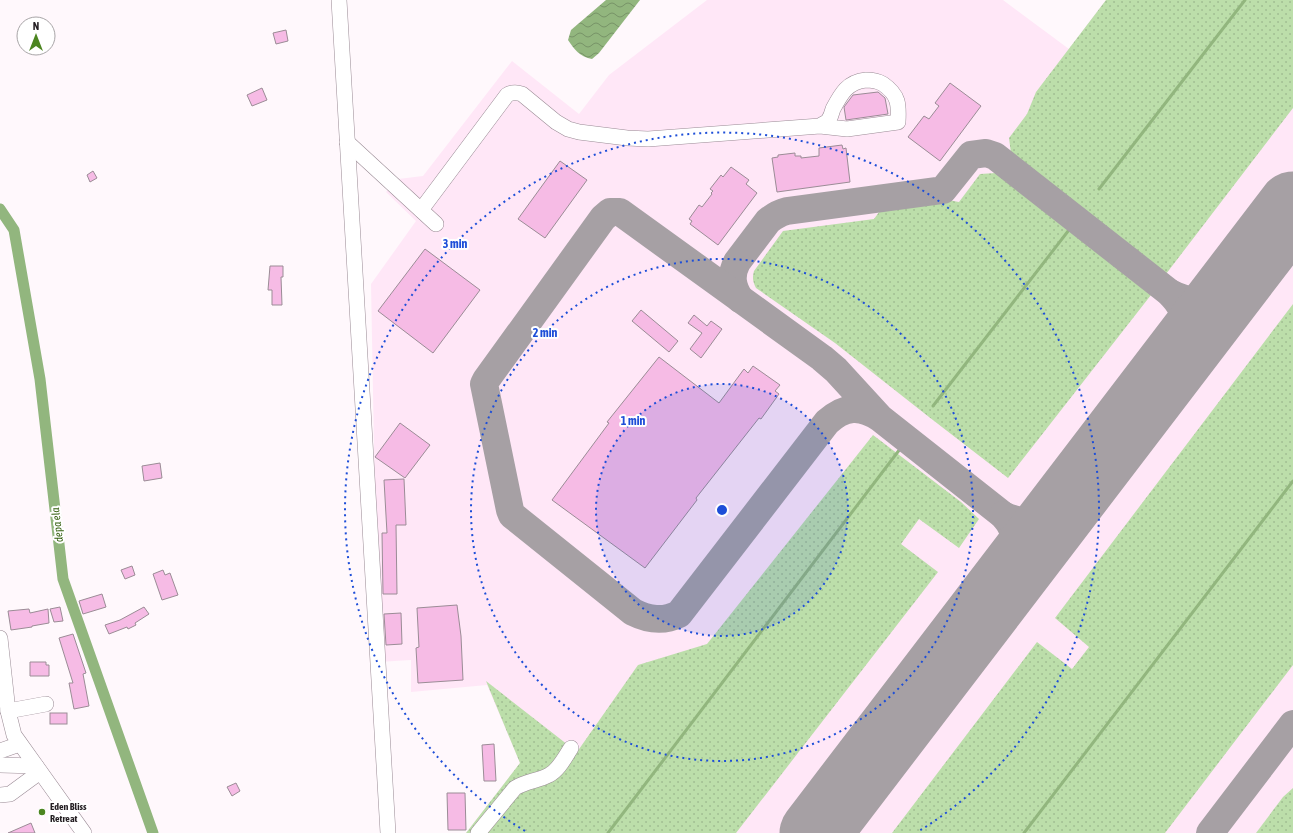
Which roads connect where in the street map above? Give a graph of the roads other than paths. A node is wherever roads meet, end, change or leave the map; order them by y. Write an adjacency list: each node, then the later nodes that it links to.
1 (339, 0): 3 (street)
2 (820, 126): 2 (street); 4 (street)
3 (347, 142): 4 (street); 17 (street)
4 (421, 210): 5 (street)
5 (436, 224)
6 (0, 638): 7 (street)
7 (3, 695): 9 (street)
8 (46, 704): 9 (street)
9 (8, 711): 10 (street)
10 (20, 744): 12 (street); 14 (street)
11 (571, 748): 18 (street)
12 (0, 751)
13 (0, 765): 14 (street)
14 (38, 769): 15 (street); 16 (street)
15 (0, 795)
16 (84, 833)
17 (388, 833)
18 (478, 833)

